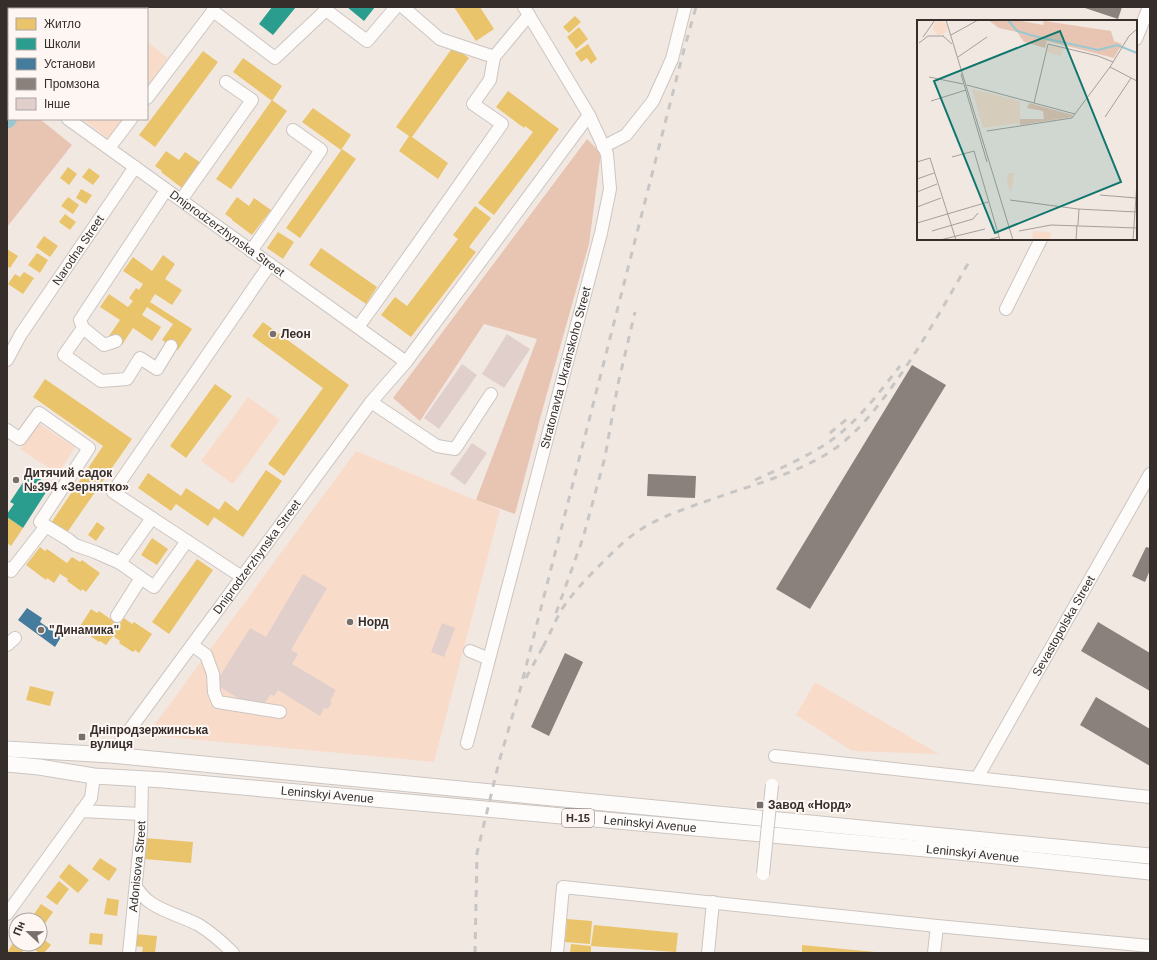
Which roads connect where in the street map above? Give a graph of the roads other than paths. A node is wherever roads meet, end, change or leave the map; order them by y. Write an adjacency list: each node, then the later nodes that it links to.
1 (396, 7): 5 (street)
2 (403, 7): 8 (street)
3 (685, 7): 15 (street)
4 (1150, 7): 7 (street)
5 (213, 9): 10 (street)
6 (526, 11): 8 (street); 11 (street, Stratonavta Ukrainskoho Street)
7 (1137, 37)
8 (494, 57): 24 (street)
9 (226, 82): 19 (street)
10 (148, 97)
11 (589, 115): 15 (street, Stratonavta Ukrainskoho Street); 30 (street, Dniprodzerzhynska Street)
12 (69, 120): 16 (street, Dniprodzerzhynska Street)
13 (130, 120): 16 (street)
14 (293, 130): 21 (street)
15 (603, 147): 45 (street, Stratonavta Ukrainskoho Street)
16 (109, 148): 17 (street, Dniprodzerzhynska Street)
17 (135, 167): 18 (street, Dniprodzerzhynska Street); 26 (street, Narodna Street)
18 (166, 190): 19 (street, Dniprodzerzhynska Street); 25 (street)
19 (181, 200): 21 (street, Dniprodzerzhynska Street)
20 (1040, 240): 23 (street)
21 (251, 251): 22 (street, Dniprodzerzhynska Street)
22 (270, 264): 24 (street, Dniprodzerzhynska Street); 35 (street)
23 (1006, 309)
24 (358, 327): 30 (street, Dniprodzerzhynska Street)
25 (83, 328): 27 (street); 28 (street)
26 (15, 337): 29 (street, Narodna Street)
27 (116, 341)
28 (171, 346)
29 (7, 360)
30 (406, 362): 32 (street, Dniprodzerzhynska Street)
31 (491, 394): 32 (street)
32 (371, 402): 40 (street, Dniprodzerzhynska Street)
33 (7, 430): 36 (street)
34 (1150, 474): 54 (street, Sevastopolska Street)
35 (152, 518): 37 (street); 38 (street)
36 (46, 526): 38 (street); 39 (street)
37 (188, 541): 40 (street); 41 (street)
38 (120, 563): 41 (street)
39 (7, 568)
40 (242, 577): 43 (street, Dniprodzerzhynska Street)
41 (142, 578): 42 (street)
42 (117, 616)
43 (192, 645): 46 (street); 49 (street, Dniprodzerzhynska Street)
44 (470, 651): 45 (street)
45 (489, 659): 47 (street, Stratonavta Ukrainskoho Street)
46 (280, 712)
47 (467, 743)
48 (7, 749): 49 (main road, Leninskyi Avenue / Н-15)
49 (114, 756): 53 (main road); 60 (main road, Leninskyi Avenue / Н-15)
50 (775, 756): 54 (street)
51 (7, 764): 52 (main road, Leninskyi Avenue / Н-15)
52 (94, 776): 53 (main road, Leninskyi Avenue / Н-15); 58 (street)
53 (115, 777): 55 (main road, Leninskyi Avenue / Н-15)
54 (977, 778): 57 (street)
55 (142, 779): 59 (street, Adonisova Street); 61 (main road, Leninskyi Avenue / Н-15)
56 (772, 785): 62 (street, bridge)
57 (1150, 797)
58 (81, 811): 59 (street); 65 (street)
59 (141, 814): 63 (street, Adonisova Street)
60 (1150, 856)
61 (1150, 872)
62 (763, 874)
63 (136, 887): 68 (street, Adonisova Street); 69 (street)
64 (713, 902): 66 (street); 70 (street); 71 (street)
65 (7, 914)
66 (937, 926): 67 (street); 72 (street)
67 (1150, 946)
68 (129, 953)
69 (233, 953)
70 (557, 953)
71 (708, 953)
72 (934, 953)

